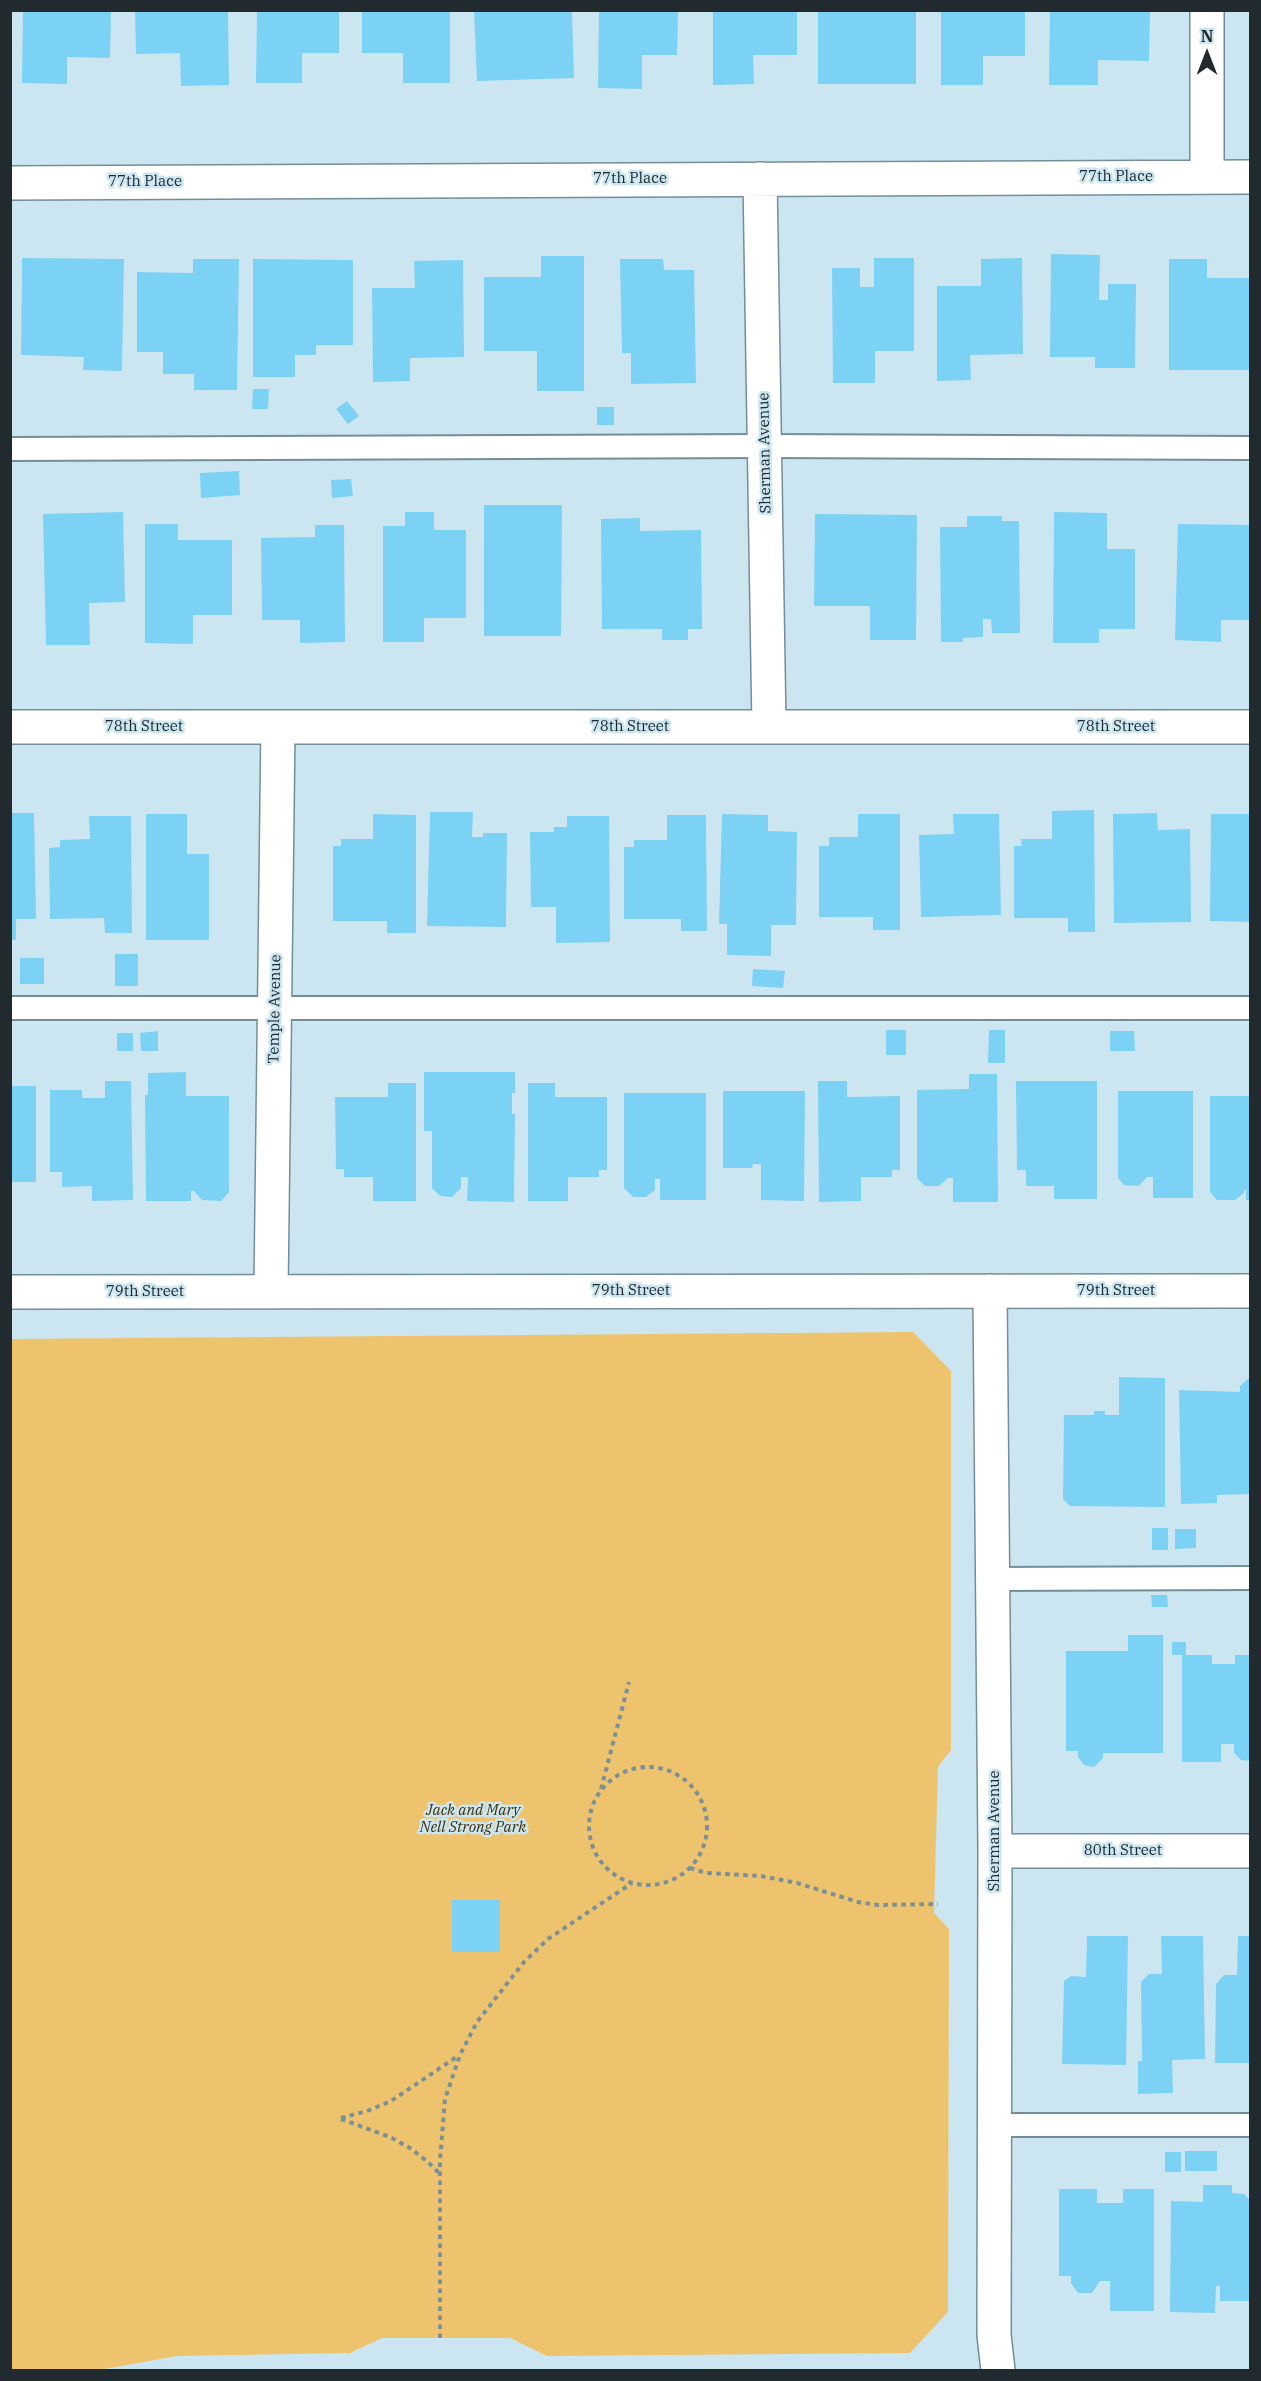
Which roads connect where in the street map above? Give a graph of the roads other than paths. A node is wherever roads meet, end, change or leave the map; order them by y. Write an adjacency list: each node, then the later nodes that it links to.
1 (1206, 10): 2 (street)
2 (1207, 177): 3 (street, 77th Place); 4 (street, 77th Place)
3 (1251, 177)
4 (760, 178): 5 (street, 77th Place); 6 (street, Sherman Avenue)
5 (10, 183)
6 (765, 446): 7 (lane); 8 (lane); 11 (street, Sherman Avenue)
7 (1251, 448)
8 (10, 449)
9 (10, 727): 10 (street, 78th Street)
10 (278, 727): 11 (street, 78th Street); 13 (street, Temple Avenue)
11 (769, 727): 12 (street, 78th Street)
12 (1251, 727)
13 (275, 1006): 14 (lane); 15 (lane); 18 (street, Temple Avenue)
14 (10, 1008)
15 (1251, 1008)
16 (1251, 1291): 19 (street, 79th Street)
17 (10, 1292): 18 (street, 79th Street)
18 (271, 1292): 19 (street, 79th Street)
19 (990, 1292): 21 (street, Sherman Avenue)
20 (1251, 1578): 21 (lane)
21 (993, 1579): 22 (street, Sherman Avenue)
22 (995, 1851): 23 (street, 80th Street); 24 (street, Sherman Avenue)
23 (1251, 1851)
24 (994, 2125): 25 (lane); 26 (street, Sherman Avenue)
25 (1251, 2125)
26 (998, 2370)

